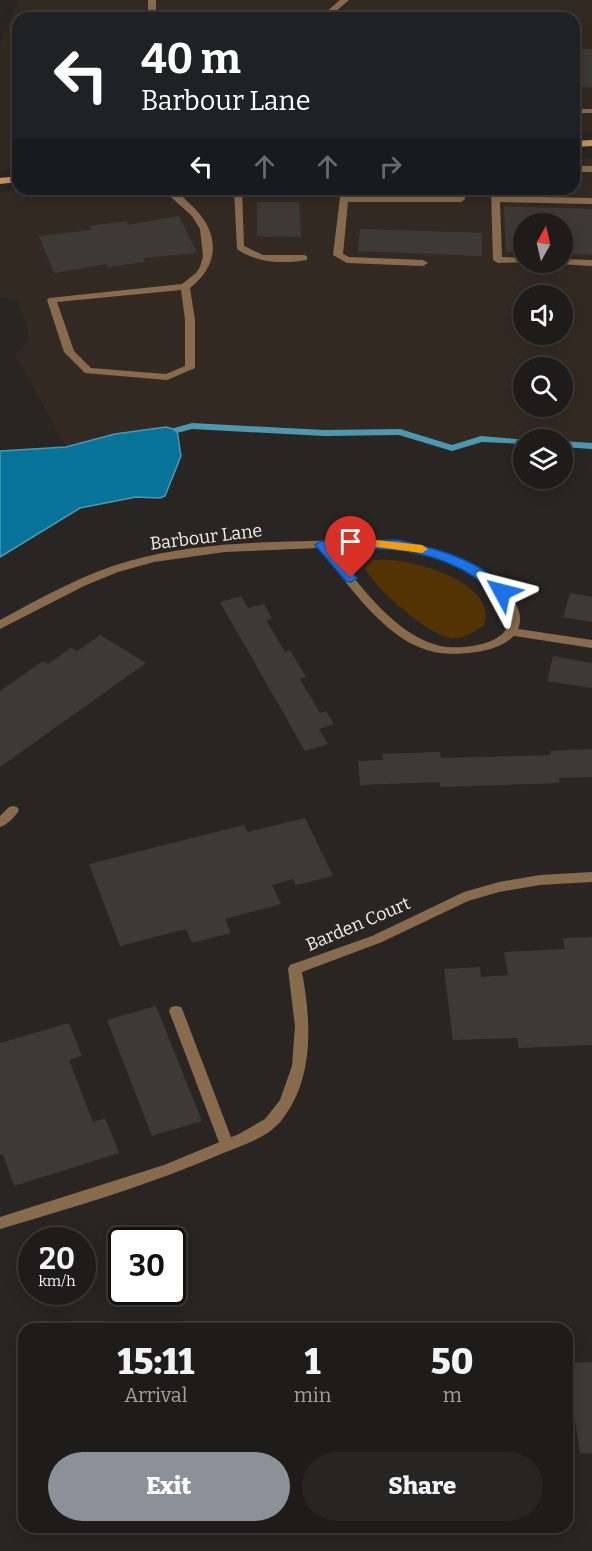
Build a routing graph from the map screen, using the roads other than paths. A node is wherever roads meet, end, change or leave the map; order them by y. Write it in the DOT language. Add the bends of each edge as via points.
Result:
graph roads {
  1 [pos="344,0"];
  2 [pos="330,12"];
  3 [pos="173,195"];
  4 [pos="238,195"];
  5 [pos="345,195"];
  6 [pos="496,195"];
  7 [pos="510,195"];
  8 [pos="592,201"];
  9 [pos="304,258"];
  10 [pos="513,261"];
  11 [pos="573,262"];
  12 [pos="423,263"];
  13 [pos="592,263"];
  14 [pos="185,287"];
  15 [pos="321,545"];
  16 [pos="0,625"];
  17 [pos="512,632"];
  18 [pos="592,644"];
  19 [pos="13,810"];
  20 [pos="0,823"];
  21 [pos="592,877"];
  22 [pos="176,1011"];
  23 [pos="227,1145"];
  24 [pos="0,1223"];
  1 -- 2 [label="street"];
  3 -- 14 [label="street" via="200,217 208,236 208,264"];
  4 -- 9 [label="street" via="240,248 267,259"];
  5 -- 12 [label="street" via="338,255 347,260"];
  6 -- 10 [label="street" via="498,260"];
  7 -- 8 [label="street"];
  11 -- 13 [label="street"];
  14 -- 14 [label="street" via="190,368 167,377 88,371 69,352 52,300"];
  15 -- 16 [label="street, Barbour Lane" via="241,547 162,556 86,581"];
  15 -- 17 [label="street, Barbour Lane" via="397,544 448,557 502,592 517,618"];
  15 -- 17 [label="street" via="385,618 414,642 454,652 480,649 500,642"];
  17 -- 18 [label="street"];
  19 -- 20 [label="street"];
  21 -- 23 [label="street, Barden Court" via="540,880 464,897 377,939 295,969 302,1015 291,1093 274,1119"];
  22 -- 23 [label="street"];
  23 -- 24 [label="street, Barden Court" via="161,1173"];
}
